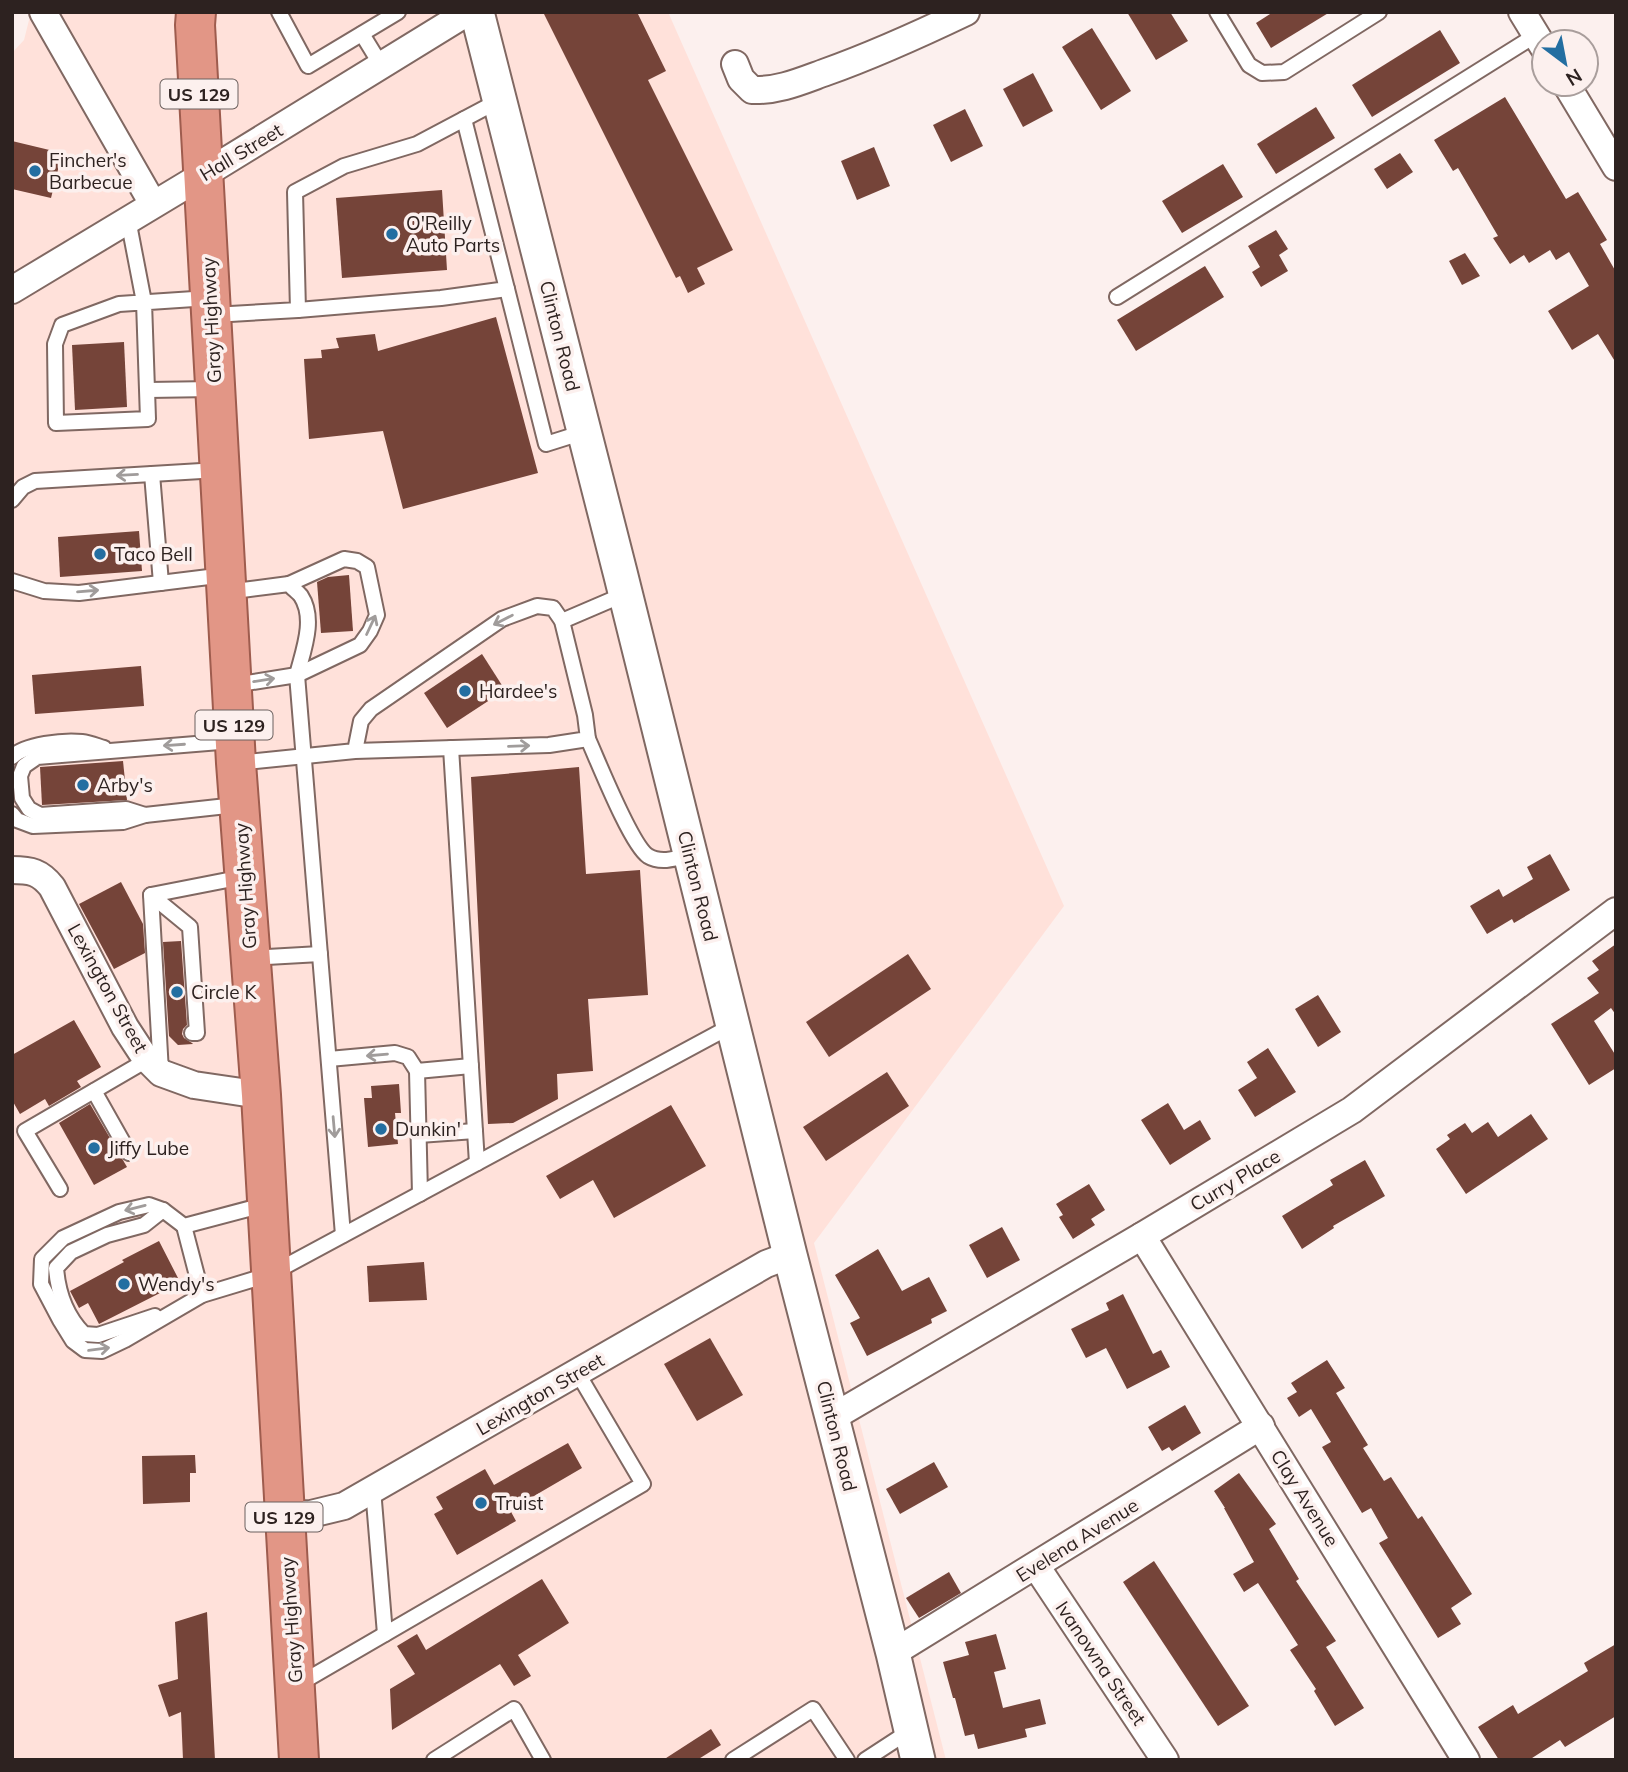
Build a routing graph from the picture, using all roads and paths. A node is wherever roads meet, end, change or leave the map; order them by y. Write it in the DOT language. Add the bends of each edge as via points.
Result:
graph roads {
  1 [pos="43,12"];
  2 [pos="196,12"];
  3 [pos="279,12"];
  4 [pos="398,12"];
  5 [pos="468,12"];
  6 [pos="477,12"];
  7 [pos="967,12"];
  8 [pos="1217,12"];
  9 [pos="1379,12"];
  10 [pos="1522,12"];
  11 [pos="1532,28"];
  12 [pos="362,34"];
  13 [pos="1530,48"];
  14 [pos="734,64"];
  15 [pos="381,65"];
  16 [pos="1574,98"];
  17 [pos="500,100"];
  18 [pos="464,119"];
  19 [pos="1616,167"];
  20 [pos="203,175"];
  21 [pos="153,204"];
  22 [pos="128,219"];
  23 [pos="506,289"];
  24 [pos="12,290"];
  25 [pos="1117,298"];
  26 [pos="144,302"];
  27 [pos="211,307"];
  28 [pos="298,310"];
  29 [pos="215,389"];
  30 [pos="148,390"];
  31 [pos="584,432"];
  32 [pos="220,470"];
  33 [pos="152,474"];
  34 [pos="12,500"];
  35 [pos="12,581"];
  36 [pos="161,583"];
  37 [pos="226,583"];
  38 [pos="289,584"];
  39 [pos="626,594"];
  40 [pos="562,621"];
  41 [pos="297,675"];
  42 [pos="232,686"];
  43 [pos="588,738"];
  44 [pos="451,748"];
  45 [pos="112,750"];
  46 [pos="355,751"];
  47 [pos="235,752"];
  48 [pos="304,756"];
  49 [pos="12,757"];
  50 [pos="239,805"];
  51 [pos="12,814"];
  52 [pos="145,815"];
  53 [pos="691,855"];
  54 [pos="12,870"];
  55 [pos="244,877"];
  56 [pos="151,895"];
  57 [pos="1616,911"];
  58 [pos="320,954"];
  59 [pos="250,958"];
  60 [pos="733,1025"];
  61 [pos="192,1033"];
  62 [pos="329,1059"];
  63 [pos="154,1066"];
  64 [pos="471,1066"];
  65 [pos="417,1071"];
  66 [pos="94,1091"];
  67 [pos="261,1095"];
  68 [pos="475,1131"];
  69 [pos="419,1135"];
  70 [pos="129,1153"];
  71 [pos="477,1163"];
  72 [pos="60,1189"];
  73 [pos="420,1194"];
  74 [pos="267,1204"];
  75 [pos="184,1226"];
  76 [pos="343,1236"];
  77 [pos="1142,1236"];
  78 [pos="790,1255"];
  79 [pos="271,1275"];
  80 [pos="202,1295"];
  81 [pos="577,1372"];
  82 [pos="833,1417"];
  83 [pos="1261,1426"];
  84 [pos="373,1489"];
  85 [pos="284,1515"];
  86 [pos="1036,1566"];
  87 [pos="385,1634"];
  88 [pos="893,1653"];
  89 [pos="295,1687"];
  90 [pos="915,1745"];
  91 [pos="299,1760"];
  92 [pos="433,1760"];
  93 [pos="543,1760"];
  94 [pos="733,1760"];
  95 [pos="847,1760"];
  96 [pos="865,1760"];
  97 [pos="1165,1760"];
  98 [pos="1466,1760"];
  1 -- 21 [label="street"];
  2 -- 20 [label="highway, Gray Highway / US 129"];
  3 -- 12 [label="lane" via="308,66"];
  4 -- 12 [label="lane"];
  5 -- 15 [label="street, Hall Street"];
  6 -- 17 [label="street, Clinton Road"];
  7 -- 14 [label="street" via="837,68 769,90 752,90"];
  8 -- 9 [label="lane" via="1249,65 1262,74 1284,72"];
  10 -- 11 [label="street"];
  12 -- 15 [label="lane"];
  13 -- 25 [label="lane"];
  15 -- 20 [label="street, Hall Street"];
  16 -- 19 [label="street"];
  17 -- 18 [label="lane"];
  17 -- 31 [label="street, Clinton Road"];
  18 -- 23 [label="lane"];
  18 -- 28 [label="lane" via="417,144 344,166 295,192"];
  20 -- 21 [label="street, Hall Street"];
  20 -- 27 [label="highway, Gray Highway / US 129"];
  21 -- 22 [label="street, Hall Street"];
  22 -- 24 [label="street, Hall Street"];
  22 -- 26 [label="lane"];
  23 -- 28 [label="lane"];
  23 -- 31 [label="lane" via="546,444"];
  26 -- 27 [label="lane"];
  26 -- 30 [label="lane"];
  26 -- 30 [label="lane" via="120,303 62,325 55,344 56,423 148,419"];
  27 -- 28 [label="lane"];
  27 -- 29 [label="highway, Gray Highway / US 129"];
  29 -- 30 [label="lane"];
  29 -- 32 [label="highway, Gray Highway / US 129"];
  31 -- 39 [label="street, Clinton Road"];
  32 -- 33 [label="lane"];
  32 -- 37 [label="highway, Gray Highway / US 129"];
  33 -- 34 [label="lane, one-way" via="35,481"];
  33 -- 36 [label="lane"];
  35 -- 36 [label="lane, one-way" via="44,591 79,593"];
  36 -- 37 [label="lane"];
  37 -- 38 [label="lane"];
  37 -- 42 [label="highway, Gray Highway / US 129"];
  38 -- 41 [label="lane" via="302,597 308,620"];
  41 -- 38 [label="lane, one-way" via="360,645 377,615 366,567 357,561 344,559"];
  39 -- 40 [label="lane"];
  39 -- 53 [label="street, Clinton Road"];
  40 -- 43 [label="lane"];
  40 -- 46 [label="lane, one-way" via="553,608 537,606 502,619 371,709 361,721"];
  42 -- 41 [label="lane, one-way"];
  41 -- 48 [label="lane"];
  42 -- 47 [label="highway, Gray Highway / US 129"];
  44 -- 43 [label="lane, one-way" via="549,745"];
  43 -- 53 [label="lane" via="621,814 648,856 665,860"];
  44 -- 46 [label="lane"];
  44 -- 64 [label="lane"];
  47 -- 45 [label="lane, one-way"];
  45 -- 49 [label="lane" via="83,742 35,745"];
  45 -- 52 [label="lane" via="37,757 23,766 22,798 29,810 40,815 127,809"];
  46 -- 48 [label="lane"];
  47 -- 48 [label="lane"];
  47 -- 50 [label="highway, Gray Highway / US 129"];
  48 -- 58 [label="lane"];
  50 -- 52 [label="lane"];
  50 -- 55 [label="highway, Gray Highway / US 129"];
  51 -- 52 [label="lane" via="33,826 123,822"];
  53 -- 60 [label="street, Clinton Road"];
  54 -- 63 [label="street, Lexington Street" via="43,876 52,887 125,1027"];
  55 -- 56 [label="lane"];
  55 -- 59 [label="highway, Gray Highway / US 129"];
  56 -- 61 [label="lane" via="190,928 197,1033"];
  56 -- 63 [label="lane" via="162,1034"];
  57 -- 77 [label="street, Curry Place" via="1352,1110"];
  58 -- 59 [label="lane"];
  58 -- 62 [label="lane"];
  59 -- 67 [label="highway, Gray Highway / US 129"];
  60 -- 71 [label="lane"];
  60 -- 78 [label="street, Clinton Road"];
  65 -- 62 [label="lane, one-way" via="408,1057 395,1053"];
  62 -- 76 [label="lane, one-way"];
  63 -- 66 [label="lane"];
  63 -- 67 [label="street, Lexington Street" via="194,1085"];
  64 -- 65 [label="lane"];
  64 -- 68 [label="lane"];
  65 -- 69 [label="lane"];
  66 -- 70 [label="lane"];
  66 -- 72 [label="lane" via="25,1131"];
  67 -- 74 [label="highway, Gray Highway / US 129"];
  68 -- 69 [label="lane"];
  68 -- 71 [label="lane"];
  69 -- 73 [label="lane"];
  71 -- 73 [label="lane"];
  73 -- 76 [label="lane"];
  74 -- 75 [label="lane"];
  74 -- 79 [label="highway, Gray Highway / US 129"];
  75 -- 80 [label="lane"];
  75 -- 80 [label="lane, one-way" via="149,1205 119,1212 63,1238 42,1259 41,1284 60,1320 85,1350 102,1351"];
  76 -- 79 [label="lane"];
  77 -- 82 [label="street, Curry Place"];
  77 -- 83 [label="street, Clay Avenue"];
  78 -- 81 [label="street, Lexington Street" via="766,1264"];
  78 -- 82 [label="street, Clinton Road"];
  79 -- 80 [label="lane"];
  79 -- 85 [label="highway, Gray Highway / US 129"];
  81 -- 84 [label="street, Lexington Street"];
  81 -- 87 [label="lane" via="643,1484"];
  82 -- 88 [label="street, Clinton Road"];
  83 -- 86 [label="street, Evelena Avenue"];
  83 -- 98 [label="street, Clay Avenue"];
  84 -- 85 [label="street, Lexington Street" via="344,1506"];
  84 -- 87 [label="lane"];
  85 -- 89 [label="highway, Gray Highway / US 129"];
  86 -- 88 [label="street, Evelena Avenue"];
  86 -- 97 [label="street, Ivanowna Street"];
  87 -- 89 [label="lane"];
  88 -- 90 [label="street, Clinton Road"];
  89 -- 91 [label="highway, Gray Highway / US 129"];
  90 -- 96 [label="lane"];
  92 -- 93 [label="lane" via="514,1709"];
  94 -- 95 [label="lane" via="813,1709"];
}
